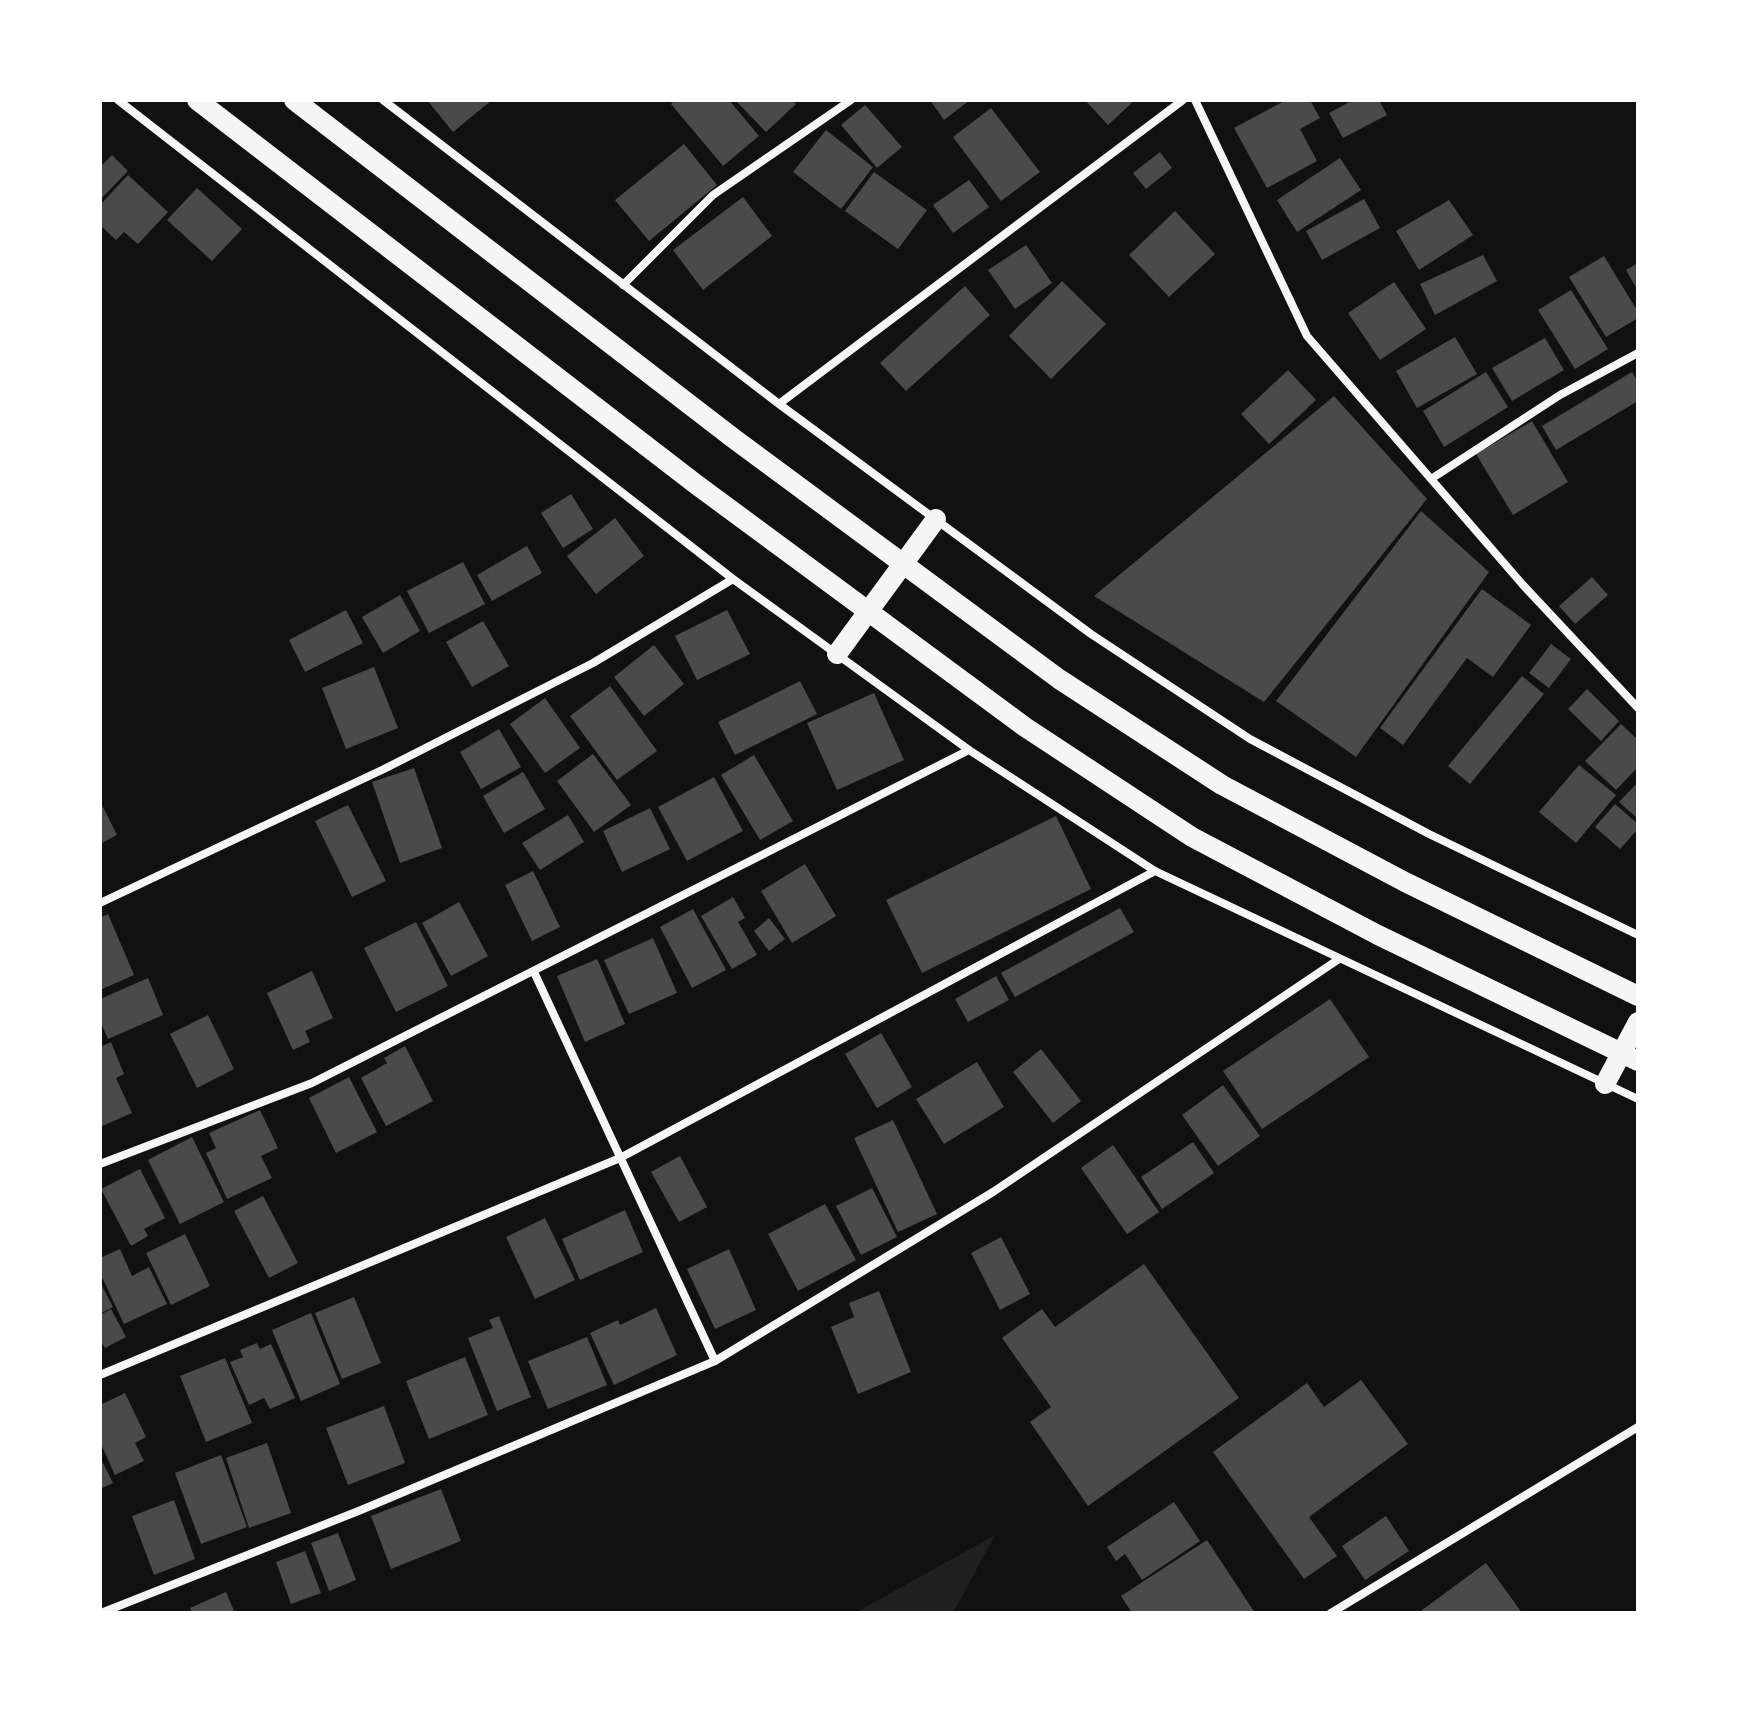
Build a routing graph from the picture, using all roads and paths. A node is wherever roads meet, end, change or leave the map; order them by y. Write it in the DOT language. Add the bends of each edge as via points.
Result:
graph roads {
  1 [pos="118,100"];
  2 [pos="197,100"];
  3 [pos="294,100"];
  4 [pos="383,100"];
  5 [pos="851,100"];
  6 [pos="1183,100"];
  7 [pos="1195,100"];
  8 [pos="623,285"];
  9 [pos="1638,353"];
  10 [pos="779,404"];
  11 [pos="1431,479"];
  12 [pos="936,519"];
  13 [pos="904,564"];
  14 [pos="733,579"];
  15 [pos="869,613"];
  16 [pos="837,654"];
  17 [pos="1638,708"];
  18 [pos="969,750"];
  19 [pos="1155,871"];
  20 [pos="100,903"];
  21 [pos="1638,935"];
  22 [pos="1339,959"];
  23 [pos="534,972"];
  24 [pos="1638,996"];
  25 [pos="1638,1022"];
  26 [pos="1630,1057"];
  27 [pos="1605,1084"];
  28 [pos="1638,1099"];
  29 [pos="620,1158"];
  30 [pos="100,1164"];
  31 [pos="715,1361"];
  32 [pos="100,1375"];
  33 [pos="1638,1427"];
  34 [pos="101,1613"];
  35 [pos="1331,1613"];
  1 -- 14 [label="street"];
  2 -- 15 [label="main road"];
  3 -- 13 [label="main road"];
  4 -- 8 [label="street"];
  5 -- 8 [label="street" via="713,195"];
  6 -- 10 [label="street"];
  7 -- 11 [label="street" via="1307,336"];
  8 -- 10 [label="street"];
  9 -- 11 [label="street" via="1560,395"];
  10 -- 12 [label="street"];
  11 -- 17 [label="street"];
  12 -- 13 [label="main road"];
  12 -- 21 [label="street" via="1091,634 1250,739 1429,834"];
  13 -- 15 [label="main road"];
  13 -- 24 [label="main road" via="1059,679 1222,785"];
  14 -- 16 [label="street"];
  14 -- 20 [label="street" via="579,670"];
  15 -- 16 [label="main road"];
  15 -- 26 [label="main road" via="1025,727 1192,837 1378,935"];
  16 -- 18 [label="street"];
  18 -- 19 [label="street"];
  18 -- 23 [label="street"];
  19 -- 22 [label="street"];
  19 -- 29 [label="street"];
  22 -- 27 [label="street"];
  22 -- 31 [label="street" via="993,1192"];
  23 -- 29 [label="street"];
  23 -- 30 [label="street" via="312,1083"];
  25 -- 26 [label="main road"];
  26 -- 27 [label="main road"];
  27 -- 28 [label="street"];
  29 -- 31 [label="street"];
  29 -- 32 [label="street"];
  31 -- 34 [label="street"];
  33 -- 35 [label="street"];
}
